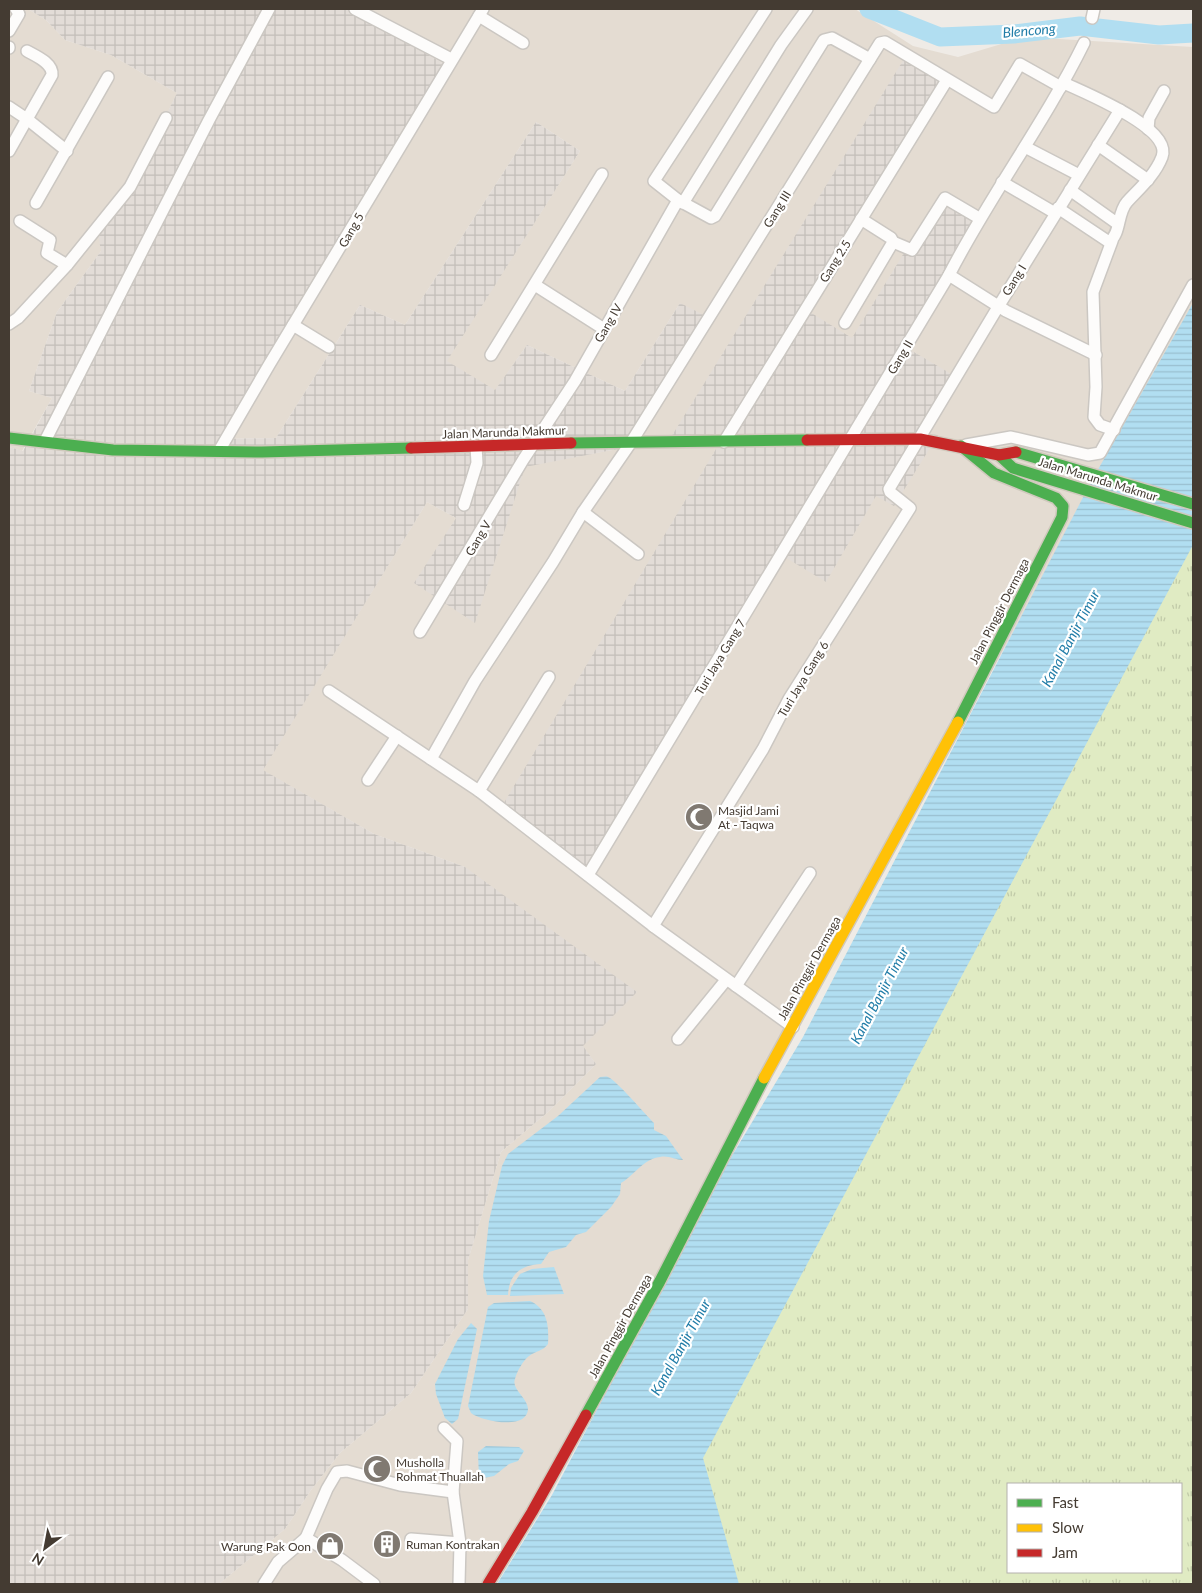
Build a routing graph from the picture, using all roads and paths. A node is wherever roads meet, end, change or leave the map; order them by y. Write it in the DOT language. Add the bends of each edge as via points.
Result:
graph roads {
  1 [pos="16,9"];
  2 [pos="269,9"];
  3 [pos="355,9"];
  4 [pos="766,9"];
  5 [pos="806,9"];
  6 [pos="481,13"];
  7 [pos="9,31"];
  8 [pos="523,43"];
  9 [pos="1084,44"];
  10 [pos="27,51"];
  11 [pos="451,59"];
  12 [pos="870,59"];
  13 [pos="108,77"];
  14 [pos="947,80"];
  15 [pos="1063,85"];
  16 [pos="1164,91"];
  17 [pos="9,106"];
  18 [pos="1120,110"];
  19 [pos="166,118"];
  20 [pos="27,119"];
  21 [pos="1148,129"];
  22 [pos="1098,145"];
  23 [pos="1025,147"];
  24 [pos="9,151"];
  25 [pos="67,151"];
  26 [pos="602,174"];
  27 [pos="1079,175"];
  28 [pos="1148,180"];
  29 [pos="1002,182"];
  30 [pos="1070,190"];
  31 [pos="680,201"];
  32 [pos="36,204"];
  33 [pos="1057,211"];
  34 [pos="979,218"];
  35 [pos="861,219"];
  36 [pos="20,221"];
  37 [pos="1118,224"];
  38 [pos="1112,241"];
  39 [pos="892,242"];
  40 [pos="67,265"];
  41 [pos="949,275"];
  42 [pos="535,285"];
  43 [pos="1193,286"];
  44 [pos="998,307"];
  45 [pos="845,323"];
  46 [pos="9,324"];
  47 [pos="294,326"];
  48 [pos="604,329"];
  49 [pos="329,346"];
  50 [pos="491,355"];
  51 [pos="1096,355"];
  52 [pos="1114,430"];
  53 [pos="9,438"];
  54 [pos="850,439"];
  55 [pos="920,439"];
  56 [pos="44,441"];
  57 [pos="632,441"];
  58 [pos="724,442"];
  59 [pos="534,444"];
  60 [pos="476,446"];
  61 [pos="961,446"];
  62 [pos="219,452"];
  63 [pos="999,455"];
  64 [pos="1193,504"];
  65 [pos="464,505"];
  66 [pos="582,512"];
  67 [pos="1193,523"];
  68 [pos="638,554"];
  69 [pos="420,632"];
  70 [pos="549,677"];
  71 [pos="329,691"];
  72 [pos="397,736"];
  73 [pos="431,760"];
  74 [pos="368,780"];
  75 [pos="479,791"];
  76 [pos="810,873"];
  77 [pos="588,875"];
  78 [pos="653,926"];
  79 [pos="731,983"];
  80 [pos="793,1027"];
  81 [pos="678,1039"];
  82 [pos="444,1428"];
  83 [pos="453,1492"];
  84 [pos="306,1538"];
  85 [pos="411,1539"];
  86 [pos="460,1543"];
  87 [pos="462,1583"];
  88 [pos="264,1584"];
  89 [pos="374,1584"];
  90 [pos="488,1584"];
  1 -- 7 [label="street" via="19,14"];
  2 -- 56 [label="street" via="208,120"];
  3 -- 11 [label="street"];
  4 -- 31 [label="street" via="654,181"];
  5 -- 31 [label="street, Gang IV"];
  6 -- 8 [label="street"];
  6 -- 11 [label="street, Gang 5"];
  9 -- 15 [label="street, Gang II"];
  10 -- 20 [label="street" via="52,70"];
  11 -- 47 [label="street, Gang 5"];
  12 -- 14 [label="street, Gang III" via="882,41"];
  12 -- 31 [label="street" via="832,38 825,39 715,216 711,218"];
  12 -- 57 [label="street, Gang III"];
  13 -- 25 [label="street"];
  14 -- 15 [label="street" via="994,107 1020,64"];
  14 -- 35 [label="street, Gang 2.5"];
  15 -- 18 [label="street"];
  15 -- 23 [label="street, Gang II"];
  16 -- 21 [label="street"];
  17 -- 20 [label="street"];
  18 -- 21 [label="street"];
  18 -- 22 [label="street, Gang I"];
  19 -- 40 [label="street" via="130,187"];
  20 -- 24 [label="street"];
  20 -- 25 [label="street"];
  21 -- 28 [label="street" via="1158,136 1163,156"];
  22 -- 27 [label="street, Gang I"];
  22 -- 28 [label="street"];
  23 -- 27 [label="street"];
  23 -- 29 [label="street, Gang II"];
  25 -- 32 [label="street"];
  26 -- 42 [label="street"];
  27 -- 30 [label="street, Gang I"];
  28 -- 37 [label="street" via="1124,206"];
  29 -- 33 [label="street"];
  29 -- 34 [label="street, Gang II"];
  30 -- 33 [label="street, Gang I"];
  30 -- 37 [label="street"];
  31 -- 48 [label="street, Gang IV"];
  33 -- 38 [label="street" via="1105,241"];
  33 -- 44 [label="street, Gang I"];
  34 -- 39 [label="street" via="945,198 912,250"];
  34 -- 41 [label="street, Gang II"];
  35 -- 39 [label="street"];
  35 -- 58 [label="street, Gang 2.5"];
  36 -- 40 [label="street" via="50,240 47,253"];
  37 -- 38 [label="street"];
  38 -- 51 [label="street" via="1094,292"];
  39 -- 45 [label="street"];
  40 -- 46 [label="street"];
  41 -- 44 [label="street"];
  41 -- 54 [label="street, Gang II"];
  42 -- 48 [label="street"];
  42 -- 50 [label="street"];
  43 -- 52 [label="street"];
  44 -- 51 [label="street"];
  44 -- 55 [label="street, Gang I"];
  47 -- 49 [label="street"];
  47 -- 62 [label="street, Gang 5"];
  48 -- 59 [label="street, Gang IV"];
  51 -- 52 [label="street" via="1094,417 1100,425"];
  52 -- 61 [label="street" via="1100,453 1094,455 1011,437"];
  53 -- 56 [label="main road, Jalan Marunda Makmur"];
  54 -- 55 [label="main road, Jalan Marunda Makmur"];
  54 -- 58 [label="main road, Jalan Marunda Makmur"];
  54 -- 77 [label="street, Turi Jaya Gang 7"];
  55 -- 61 [label="main road, Jalan Marunda Makmur"];
  55 -- 78 [label="street, Turi Jaya Gang 6" via="889,490 910,508"];
  56 -- 62 [label="main road, Jalan Marunda Makmur" via="113,450"];
  57 -- 58 [label="main road, Jalan Marunda Makmur"];
  57 -- 59 [label="main road, Jalan Marunda Makmur"];
  57 -- 66 [label="street, Gang III"];
  59 -- 60 [label="main road, Jalan Marunda Makmur"];
  59 -- 69 [label="street, Gang V"];
  60 -- 62 [label="main road, Jalan Marunda Makmur"];
  60 -- 65 [label="street" via="477,462"];
  61 -- 63 [label="main road, Jalan Marunda Makmur"];
  61 -- 80 [label="main road, Jalan Pinggir Dermaga" via="994,473 1056,498 1063,506 1062,517 971,698"];
  63 -- 64 [label="main road, Jalan Marunda Makmur" via="1017,452"];
  63 -- 67 [label="main road, Jalan Marunda Makmur" via="1013,468"];
  66 -- 68 [label="street"];
  66 -- 73 [label="street, Gang III" via="475,681"];
  70 -- 75 [label="street"];
  71 -- 72 [label="street"];
  72 -- 73 [label="street"];
  72 -- 74 [label="street"];
  73 -- 75 [label="street"];
  75 -- 77 [label="street"];
  76 -- 79 [label="street"];
  77 -- 78 [label="street"];
  78 -- 79 [label="street"];
  79 -- 80 [label="street"];
  79 -- 81 [label="street"];
  80 -- 90 [label="main road, Jalan Pinggir Dermaga" via="664,1273 513,1545"];
  82 -- 83 [label="street" via="457,1441"];
  83 -- 84 [label="street" via="400,1485 347,1471 338,1472"];
  83 -- 86 [label="street"];
  84 -- 88 [label="street" via="278,1562"];
  84 -- 89 [label="street"];
  85 -- 86 [label="street"];
  86 -- 87 [label="street"];
}
